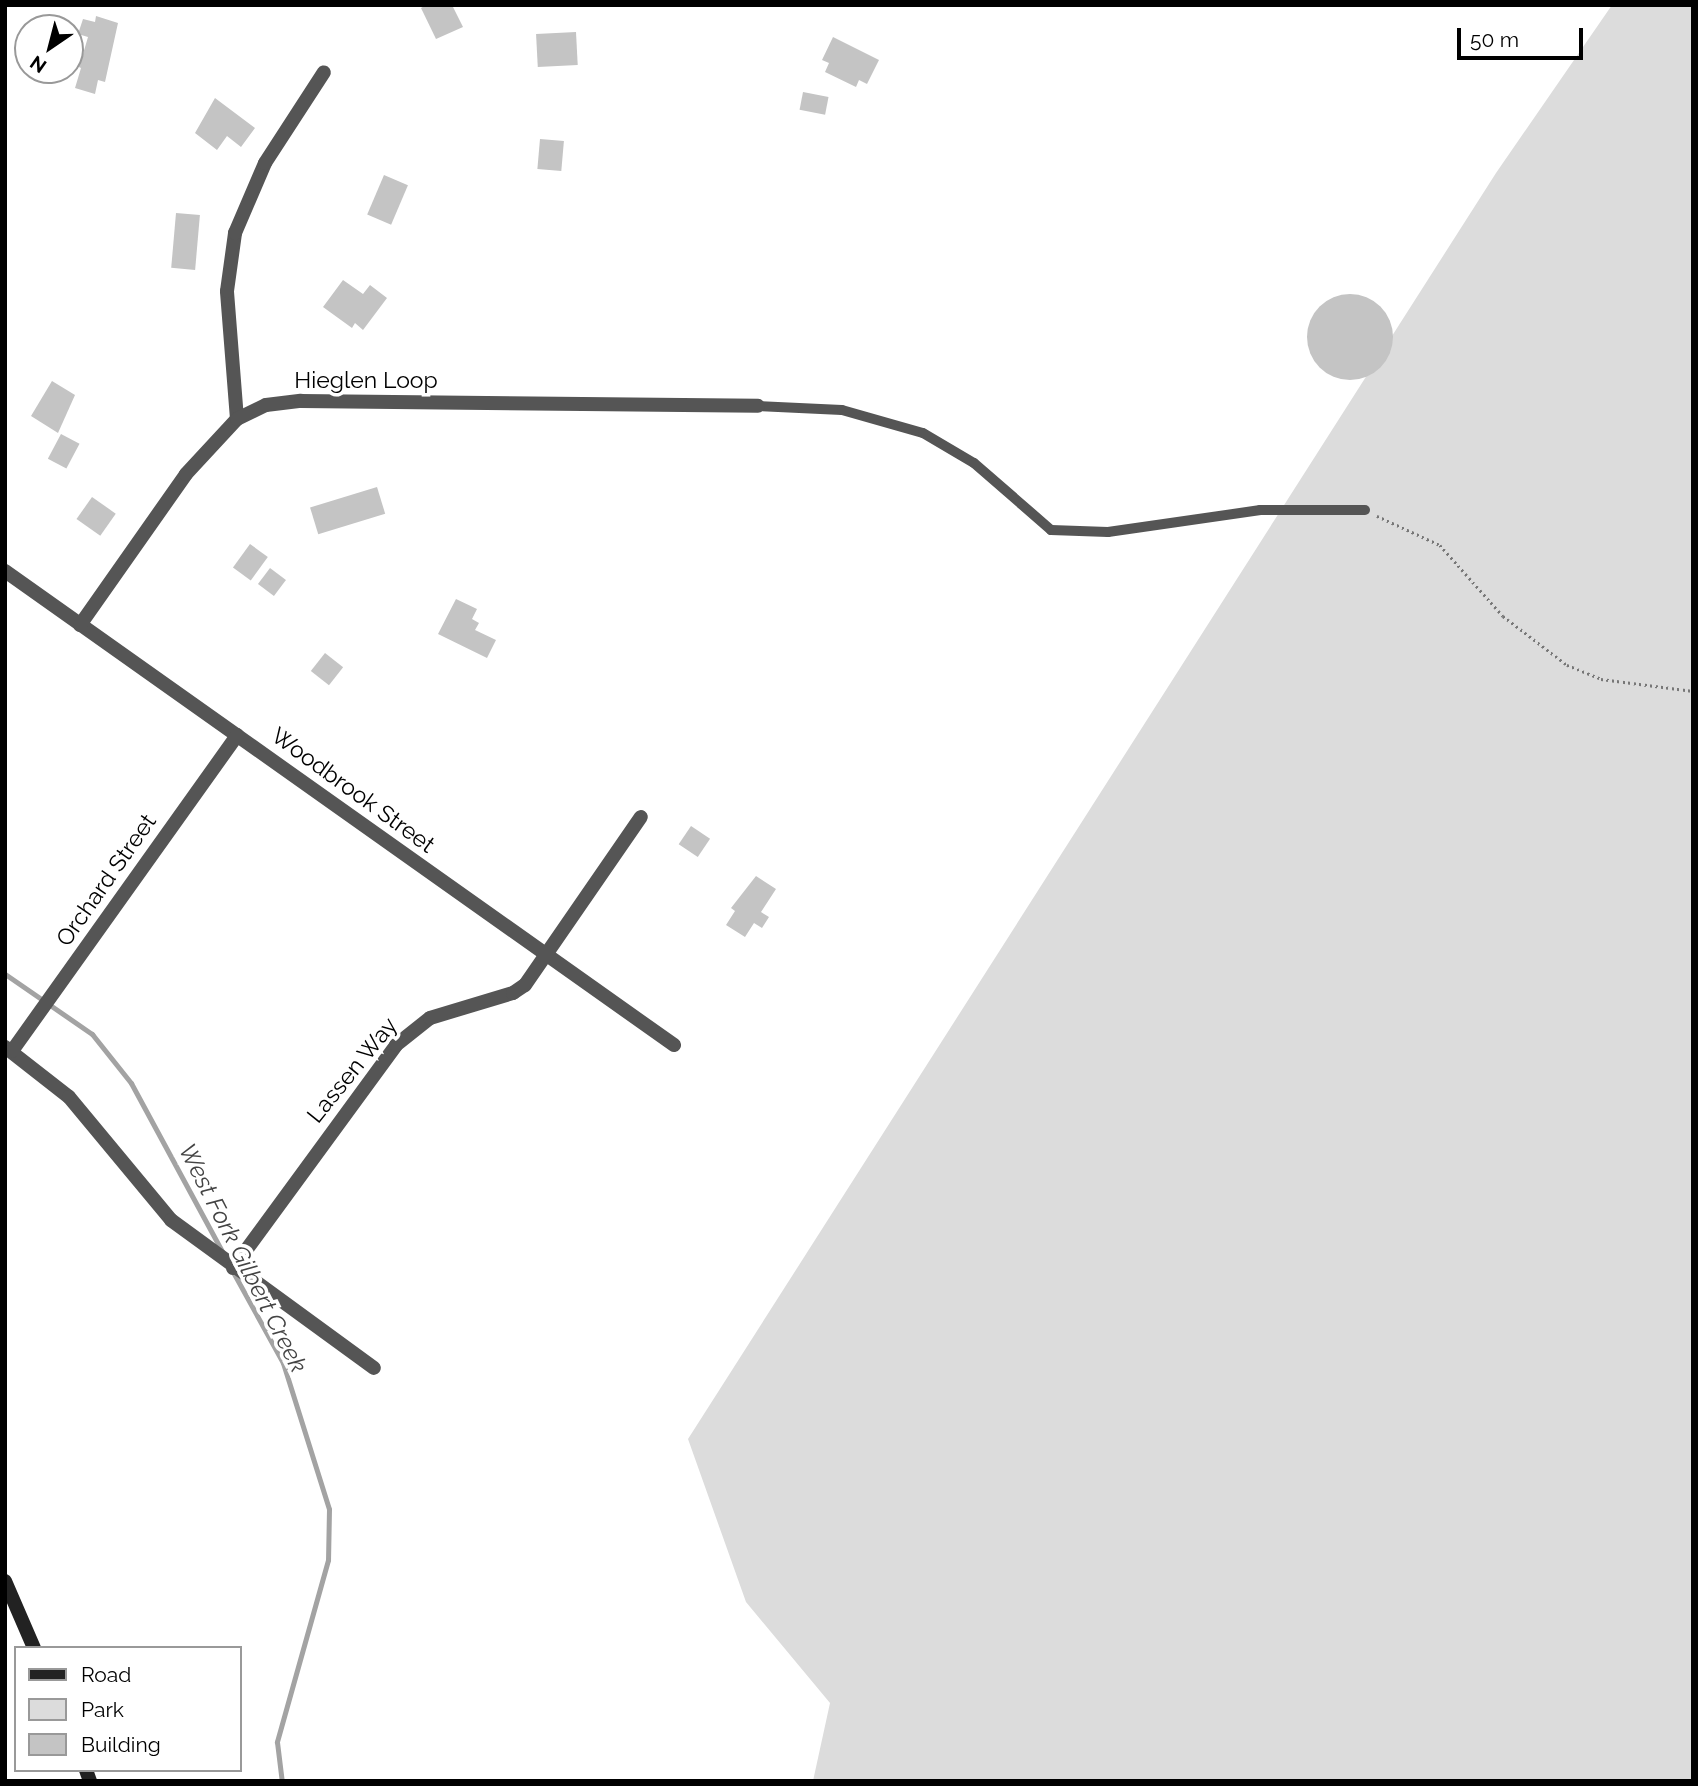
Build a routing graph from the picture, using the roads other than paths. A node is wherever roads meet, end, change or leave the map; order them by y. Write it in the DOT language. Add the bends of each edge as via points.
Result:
graph roads {
  1 [pos="324,72"];
  2 [pos="758,406"];
  3 [pos="237,419"];
  4 [pos="1365,510"];
  5 [pos="5,571"];
  6 [pos="80,625"];
  7 [pos="237,735"];
  8 [pos="641,817"];
  9 [pos="548,958"];
  10 [pos="674,1045"];
  11 [pos="8,1049"];
  12 [pos="233,1268"];
  13 [pos="374,1368"];
  14 [pos="5,1581"];
  15 [pos="33,1646"];
  1 -- 3 [label="street" via="265,163 235,233 227,291"];
  2 -- 3 [label="street, Hieglen Loop" via="301,401 265,405"];
  2 -- 4 [label="lane" via="842,410 923,433 974,463 1051,530 1108,532 1260,510"];
  3 -- 6 [label="street, Hieglen Loop" via="186,474"];
  5 -- 6 [label="street, Woodbrook Street"];
  6 -- 7 [label="street, Woodbrook Street"];
  7 -- 9 [label="street, Woodbrook Street"];
  7 -- 11 [label="street, Orchard Street"];
  8 -- 9 [label="street, Lassen Way"];
  9 -- 10 [label="street, Woodbrook Street"];
  9 -- 12 [label="street, Lassen Way" via="513,993 448,1011 413,1028 374,1071"];
  11 -- 12 [label="street" via="69,1097 171,1220"];
  12 -- 13 [label="street"];
  14 -- 15 [label="main road"];
}
